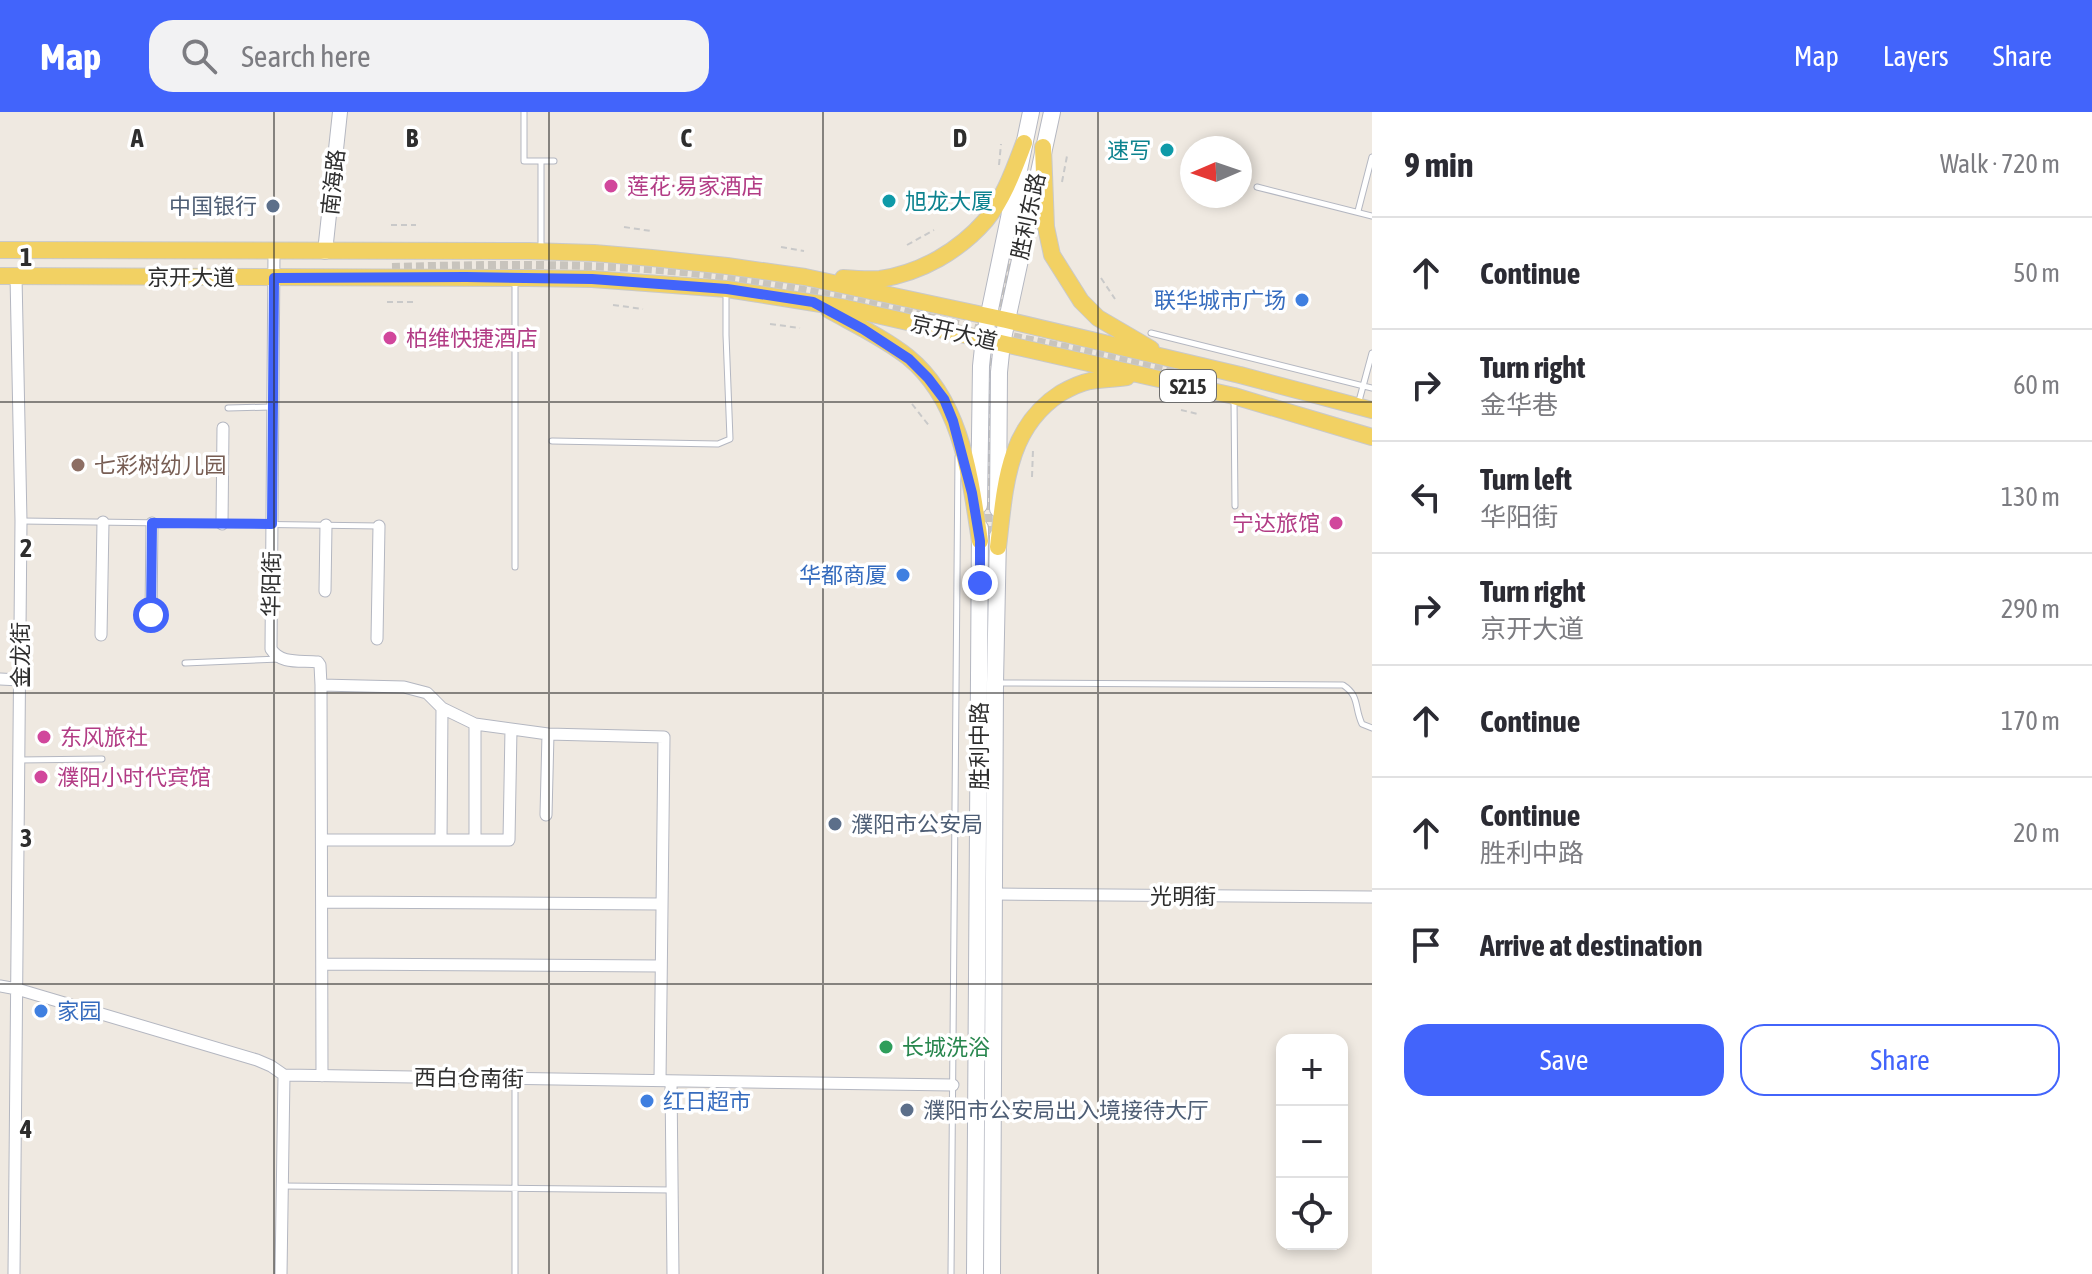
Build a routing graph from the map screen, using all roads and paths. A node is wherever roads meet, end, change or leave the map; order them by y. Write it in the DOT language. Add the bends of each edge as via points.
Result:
graph roads {
  1 [pos="340,112"];
  2 [pos="524,112"];
  3 [pos="1031,112"];
  4 [pos="1052,112"];
  5 [pos="1024,143"];
  6 [pos="1001,144"];
  7 [pos="1043,147"];
  8 [pos="1067,156"];
  9 [pos="1372,157"];
  10 [pos="554,161"];
  11 [pos="541,162"];
  12 [pos="999,165"];
  13 [pos="1062,182"];
  14 [pos="1257,187"];
  15 [pos="1358,211"];
  16 [pos="1372,216"];
  17 [pos="391,225"];
  18 [pos="416,225"];
  19 [pos="624,227"];
  20 [pos="934,230"];
  21 [pos="651,231"];
  22 [pos="907,245"];
  23 [pos="781,247"];
  24 [pos="0,250"];
  25 [pos="541,251"];
  26 [pos="804,251"];
  27 [pos="274,252"];
  28 [pos="325,252"];
  29 [pos="8,276"];
  30 [pos="805,277"];
  31 [pos="274,278"];
  32 [pos="515,278"];
  33 [pos="1101,278"];
  34 [pos="727,289"];
  35 [pos="1115,299"];
  36 [pos="387,302"];
  37 [pos="415,302"];
  38 [pos="813,302"];
  39 [pos="613,305"];
  40 [pos="643,309"];
  41 [pos="988,316"];
  42 [pos="1006,320"];
  43 [pos="770,324"];
  44 [pos="800,328"];
  45 [pos="1151,333"];
  46 [pos="984,338"];
  47 [pos="1002,343"];
  48 [pos="1372,353"];
  49 [pos="1166,357"];
  50 [pos="1140,376"];
  51 [pos="1363,385"];
  52 [pos="1372,388"];
  53 [pos="1234,396"];
  54 [pos="912,404"];
  55 [pos="273,407"];
  56 [pos="228,408"];
  57 [pos="1365,408"];
  58 [pos="1181,410"];
  59 [pos="1198,414"];
  60 [pos="930,427"];
  61 [pos="223,428"];
  62 [pos="1372,437"];
  63 [pos="959,440"];
  64 [pos="552,441"];
  65 [pos="1033,450"];
  66 [pos="1032,477"];
  67 [pos="1235,506"];
  68 [pos="21,521"];
  69 [pos="103,522"];
  70 [pos="152,523"];
  71 [pos="222,524"];
  72 [pos="272,524"];
  73 [pos="326,525"];
  74 [pos="379,526"];
  75 [pos="980,541"];
  76 [pos="998,547"];
  77 [pos="515,567"];
  78 [pos="325,591"];
  79 [pos="151,615"];
  80 [pos="101,635"];
  81 [pos="377,639"];
  82 [pos="283,659"];
  83 [pos="185,663"];
  84 [pos="0,679"];
  85 [pos="20,680"];
  86 [pos="995,683"];
  87 [pos="321,685"];
  88 [pos="442,708"];
  89 [pos="475,724"];
  90 [pos="1372,728"];
  91 [pos="511,729"];
  92 [pos="548,734"];
  93 [pos="102,759"];
  94 [pos="19,760"];
  95 [pos="546,815"];
  96 [pos="475,839"];
  97 [pos="322,840"];
  98 [pos="441,840"];
  99 [pos="995,894"];
  100 [pos="1372,897"];
  101 [pos="322,902"];
  102 [pos="661,904"];
  103 [pos="322,964"];
  104 [pos="661,966"];
  105 [pos="0,986"];
  106 [pos="17,989"];
  107 [pos="284,1075"];
  108 [pos="322,1076"];
  109 [pos="515,1078"];
  110 [pos="666,1080"];
  111 [pos="953,1085"];
  112 [pos="282,1186"];
  113 [pos="515,1188"];
  114 [pos="672,1190"];
  115 [pos="14,1274"];
  116 [pos="281,1274"];
  117 [pos="515,1274"];
  118 [pos="673,1274"];
  119 [pos="951,1274"];
  120 [pos="975,1274"];
  121 [pos="992,1274"];
  1 -- 28 [label="street, 南海路"];
  2 -- 11 [label="lane" via="524,161"];
  3 -- 5 [label="main road, 胜利东路"];
  4 -- 7 [label="main road, 胜利东路"];
  5 -- 30 [label="main road" via="987,218 947,254 878,279"];
  5 -- 41 [label="main road, 胜利东路"];
  6 -- 12 [label="path"];
  7 -- 42 [label="main road, 胜利东路"];
  7 -- 49 [label="main road" via="1046,227 1052,255 1066,279 1098,318"];
  8 -- 13 [label="path"];
  9 -- 15 [label="lane"];
  10 -- 11 [label="lane"];
  11 -- 25 [label="lane"];
  14 -- 15 [label="lane"];
  15 -- 16 [label="lane"];
  17 -- 18 [label="path"];
  19 -- 21 [label="path"];
  20 -- 22 [label="path"];
  23 -- 26 [label="path"];
  24 -- 27 [label="main road, 京开大道 / S215"];
  25 -- 28 [label="main road, 京开大道 / S215"];
  25 -- 30 [label="main road, 京开大道 / S215" via="667,259"];
  27 -- 28 [label="main road, 京开大道 / S215"];
  27 -- 31 [label="street, 华阳街"];
  29 -- 31 [label="main road, 京开大道 / S215"];
  29 -- 68 [label="street, 金龙街"];
  30 -- 41 [label="main road, 京开大道 / S215"];
  31 -- 32 [label="main road, 京开大道 / S215"];
  31 -- 55 [label="street, 华阳街"];
  32 -- 34 [label="main road, 京开大道 / S215"];
  32 -- 77 [label="lane"];
  33 -- 35 [label="path"];
  34 -- 38 [label="main road, 京开大道 / S215"];
  34 -- 64 [label="lane" via="730,439 718,444"];
  36 -- 37 [label="path"];
  38 -- 46 [label="main road, 京开大道 / S215"];
  38 -- 63 [label="main road" via="909,359 944,399"];
  39 -- 40 [label="path"];
  41 -- 42 [label="main road, 京开大道 / S215"];
  41 -- 46 [label="main road, 胜利中路"];
  42 -- 47 [label="main road, 胜利中路"];
  42 -- 49 [label="main road, 京开大道 / S215"];
  43 -- 44 [label="path"];
  45 -- 51 [label="lane"];
  46 -- 47 [label="main road, 京开大道 / S215"];
  46 -- 75 [label="main road, 胜利中路"];
  47 -- 50 [label="main road, 京开大道 / S215"];
  47 -- 76 [label="main road, 胜利中路"];
  48 -- 51 [label="lane"];
  49 -- 57 [label="main road, 京开大道 / S215"];
  50 -- 53 [label="main road, 京开大道 / S215"];
  50 -- 76 [label="main road" via="1087,381 1034,415 1010,463"];
  51 -- 52 [label="lane"];
  51 -- 57 [label="lane"];
  53 -- 62 [label="main road, 京开大道 / S215"];
  53 -- 67 [label="lane"];
  54 -- 60 [label="path"];
  55 -- 56 [label="lane"];
  55 -- 72 [label="street, 华阳街"];
  58 -- 59 [label="path"];
  61 -- 71 [label="street"];
  63 -- 75 [label="main road"];
  63 -- 111 [label="lane"];
  65 -- 66 [label="path"];
  68 -- 69 [label="lane"];
  68 -- 85 [label="street, 金龙街"];
  69 -- 70 [label="lane"];
  69 -- 80 [label="street"];
  70 -- 71 [label="lane"];
  70 -- 79 [label="street"];
  71 -- 72 [label="lane"];
  72 -- 73 [label="lane"];
  72 -- 82 [label="street, 华阳街" via="271,649"];
  73 -- 74 [label="lane"];
  73 -- 78 [label="street"];
  74 -- 81 [label="street"];
  75 -- 120 [label="main road, 胜利中路"];
  76 -- 86 [label="main road, 胜利中路"];
  82 -- 83 [label="lane"];
  82 -- 87 [label="street" via="318,662"];
  84 -- 85 [label="street"];
  85 -- 94 [label="street, 金龙街"];
  86 -- 90 [label="lane" via="1343,685 1355,697 1362,724"];
  86 -- 99 [label="main road, 胜利中路"];
  87 -- 88 [label="street" via="404,687 427,693"];
  87 -- 97 [label="street"];
  88 -- 89 [label="street"];
  88 -- 98 [label="street"];
  89 -- 91 [label="street"];
  89 -- 96 [label="street"];
  91 -- 92 [label="street"];
  91 -- 96 [label="street" via="509,840"];
  92 -- 95 [label="street"];
  92 -- 102 [label="street" via="664,737"];
  93 -- 94 [label="lane"];
  94 -- 106 [label="street, 金龙街"];
  96 -- 98 [label="street"];
  97 -- 98 [label="street"];
  97 -- 101 [label="street"];
  99 -- 100 [label="street, 光明街"];
  99 -- 121 [label="main road, 胜利中路"];
  101 -- 102 [label="street"];
  101 -- 103 [label="street"];
  102 -- 104 [label="street"];
  103 -- 104 [label="street"];
  103 -- 108 [label="street"];
  104 -- 110 [label="street"];
  105 -- 106 [label="street, 西白仓南街"];
  106 -- 107 [label="street, 西白仓南街" via="257,1060"];
  106 -- 115 [label="street, 金龙街"];
  107 -- 108 [label="street, 西白仓南街"];
  107 -- 112 [label="street"];
  108 -- 109 [label="street, 西白仓南街"];
  109 -- 110 [label="street, 西白仓南街"];
  109 -- 113 [label="lane"];
  110 -- 111 [label="street, 西白仓南街"];
  110 -- 114 [label="street"];
  111 -- 119 [label="lane"];
  112 -- 113 [label="lane"];
  112 -- 116 [label="street"];
  113 -- 114 [label="lane"];
  113 -- 117 [label="lane"];
  114 -- 118 [label="street"];
}
